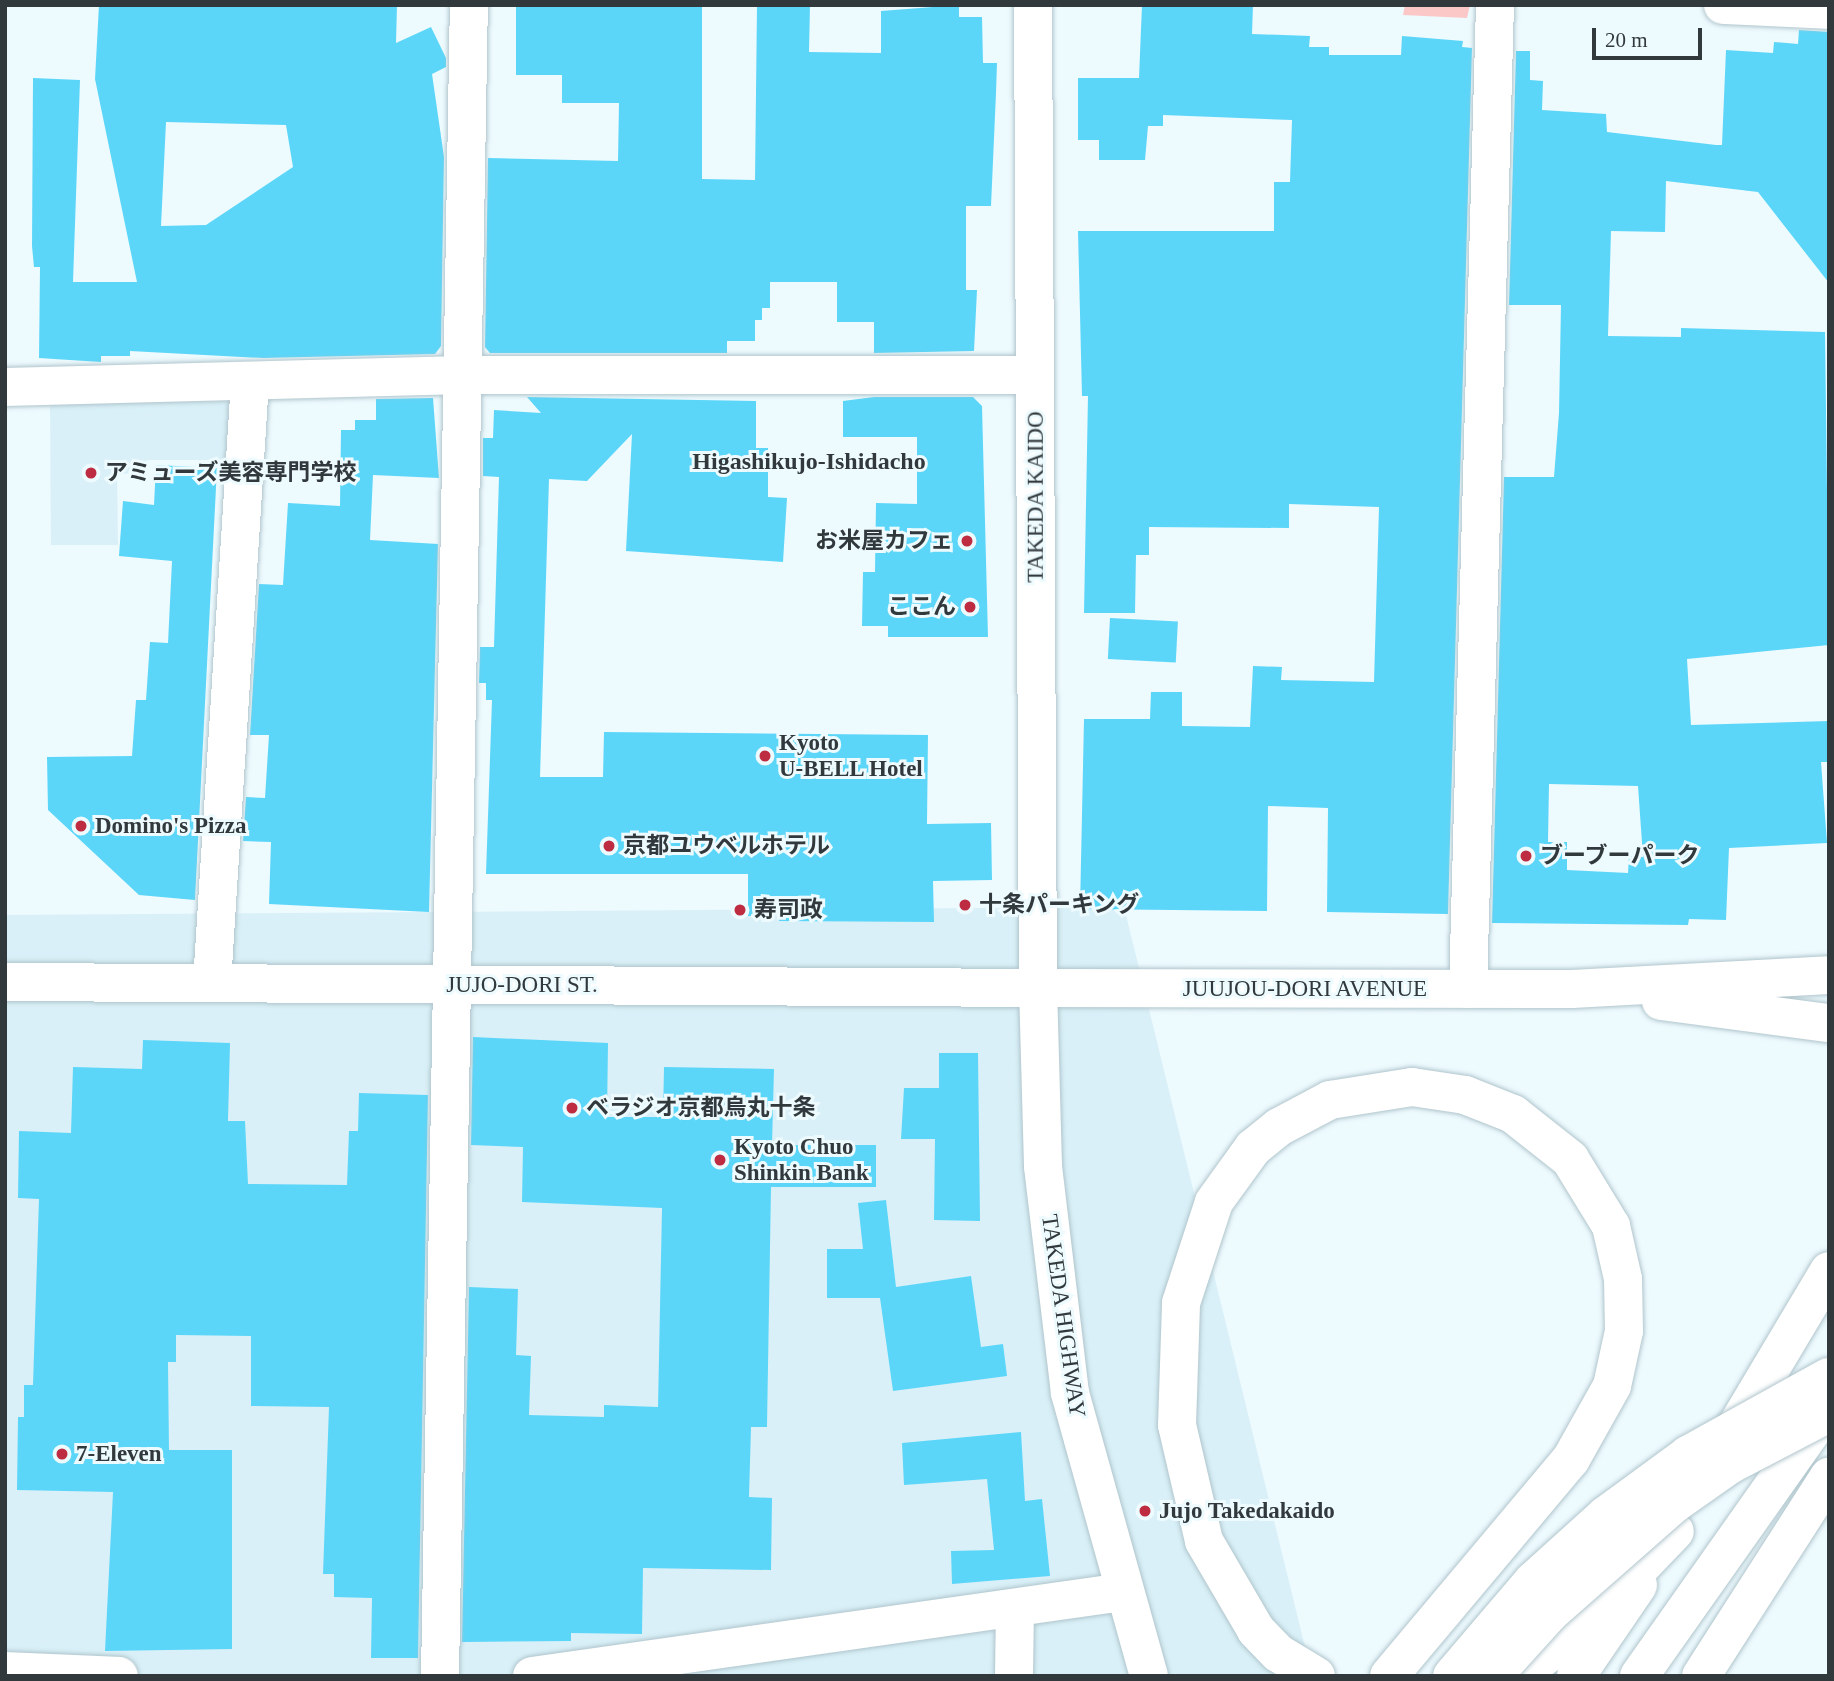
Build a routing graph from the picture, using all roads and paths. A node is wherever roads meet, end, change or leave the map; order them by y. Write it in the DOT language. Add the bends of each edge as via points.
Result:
graph roads {
  1 [pos="469,5"];
  2 [pos="1033,5"];
  3 [pos="1495,5"];
  4 [pos="1723,5"];
  5 [pos="1829,10"];
  6 [pos="463,375"];
  7 [pos="1035,375"];
  8 [pos="250,381"];
  9 [pos="5,387"];
  10 [pos="1829,975"];
  11 [pos="5,982"];
  12 [pos="212,983"];
  13 [pos="452,984"];
  14 [pos="1038,988"];
  15 [pos="1468,989"];
  16 [pos="1573,989"];
  17 [pos="1829,1023"];
  18 [pos="1829,1271"];
  19 [pos="1829,1377"];
  20 [pos="1829,1406"];
  21 [pos="1829,1413"];
  22 [pos="1829,1477"];
  23 [pos="1675,1531"];
  24 [pos="1123,1592"];
  25 [pos="1015,1608"];
  26 [pos="5,1671"];
  27 [pos="119,1676"];
  28 [pos="440,1676"];
  29 [pos="532,1676"];
  30 [pos="1014,1676"];
  31 [pos="1149,1676"];
  32 [pos="1316,1676"];
  33 [pos="1389,1676"];
  34 [pos="1452,1676"];
  35 [pos="1493,1676"];
  36 [pos="1517,1676"];
  37 [pos="1576,1676"];
  38 [pos="1639,1676"];
  39 [pos="1701,1676"];
  1 -- 6 [label="main road"];
  2 -- 7 [label="main road, TAKEDA KAIDO"];
  3 -- 15 [label="main road"];
  4 -- 5 [label="main road"];
  6 -- 7 [label="main road"];
  6 -- 8 [label="main road"];
  6 -- 13 [label="main road"];
  7 -- 14 [label="main road, TAKEDA KAIDO"];
  8 -- 9 [label="main road"];
  8 -- 12 [label="main road"];
  10 -- 16 [label="main road, JUUJOU-DORI AVENUE"];
  11 -- 12 [label="main road, JUJO-DORI ST."];
  12 -- 13 [label="main road, JUJO-DORI ST."];
  13 -- 14 [label="main road, JUJO-DORI ST."];
  13 -- 28 [label="main road"];
  14 -- 15 [label="main road, JUUJOU-DORI AVENUE"];
  14 -- 24 [label="main road, TAKEDA HIGHWAY" via="1043,1166 1070,1393"];
  15 -- 16 [label="main road, JUUJOU-DORI AVENUE"];
  16 -- 17 [label="main road, JUUJOU-DORI AVENUE"];
  18 -- 23 [label="main road"];
  19 -- 34 [label="main road, bridge" via="1688,1455 1606,1515 1534,1581"];
  20 -- 38 [label="main road"];
  21 -- 35 [label="main road, bridge" via="1731,1464 1674,1504 1550,1613"];
  22 -- 39 [label="main road"];
  23 -- 36 [label="main road" via="1577,1633"];
  23 -- 37 [label="main road"];
  24 -- 25 [label="main road"];
  24 -- 31 [label="main road, TAKEDA HIGHWAY"];
  25 -- 29 [label="main road"];
  25 -- 30 [label="main road"];
  26 -- 27 [label="main road"];
  32 -- 33 [label="main road" via="1278,1653 1256,1630 1221,1577 1191,1501 1175,1383 1181,1303 1214,1202 1253,1148 1279,1127 1330,1100 1412,1087 1465,1095 1513,1114 1553,1141 1587,1178 1611,1226 1623,1279 1620,1358 1586,1436 1551,1486"];
}
